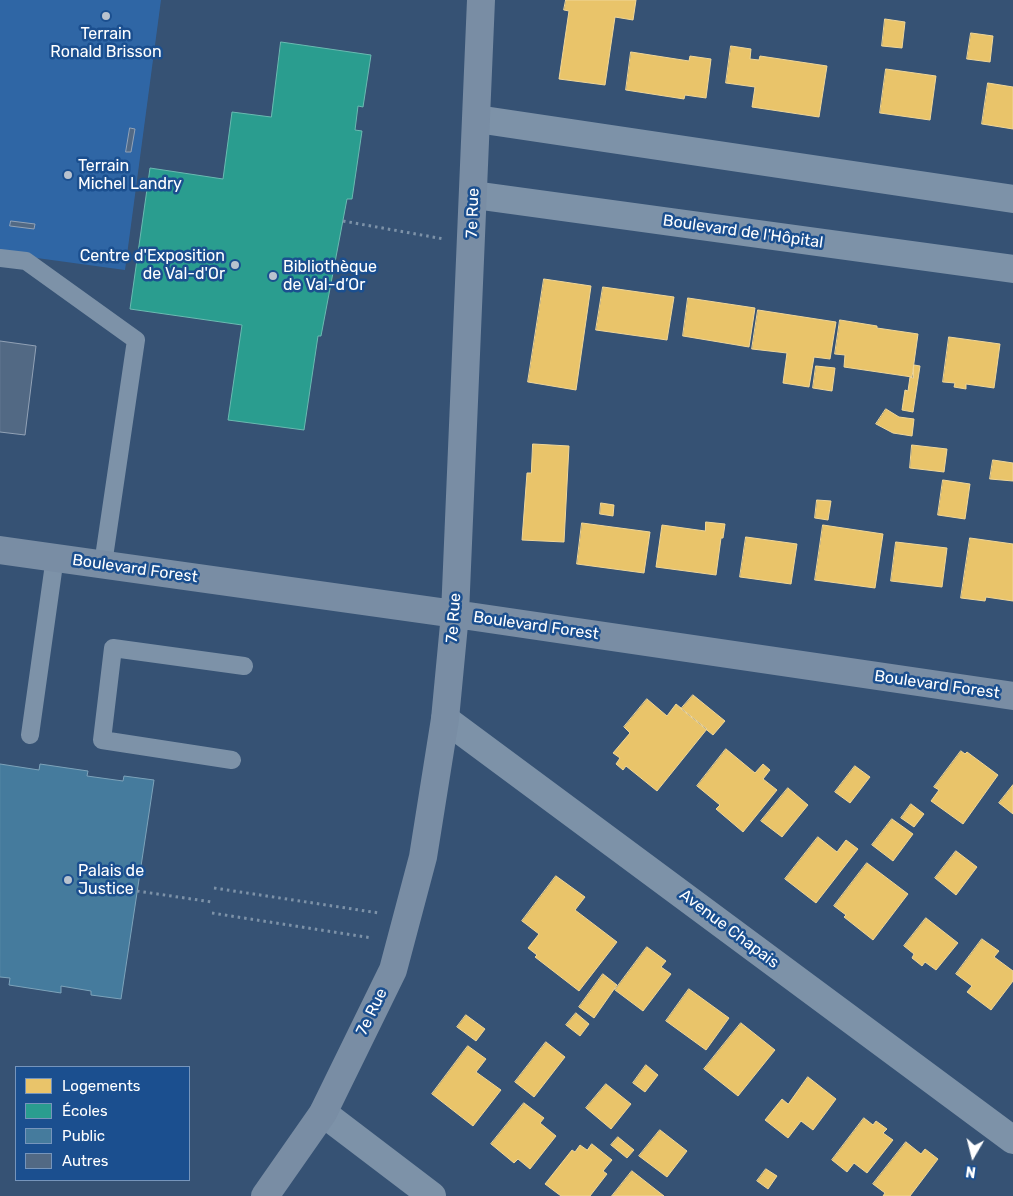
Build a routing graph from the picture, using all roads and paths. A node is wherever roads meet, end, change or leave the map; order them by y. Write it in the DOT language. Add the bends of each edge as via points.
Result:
graph roads {
  1 [pos="481,0"];
  2 [pos="477,119"];
  3 [pos="474,195"];
  4 [pos="1013,199"];
  5 [pos="343,221"];
  6 [pos="472,244"];
  7 [pos="0,258"];
  8 [pos="1013,269"];
  9 [pos="0,550"];
  10 [pos="55,557"];
  11 [pos="103,564"];
  12 [pos="455,614"];
  13 [pos="244,666"];
  14 [pos="1013,696"];
  15 [pos="446,718"];
  16 [pos="30,735"];
  17 [pos="232,760"];
  18 [pos="214,888"];
  19 [pos="137,891"];
  20 [pos="212,902"];
  21 [pos="212,913"];
  22 [pos="404,930"];
  23 [pos="323,1113"];
  24 [pos="1013,1140"];
  25 [pos="265,1196"];
  26 [pos="432,1196"];
  1 -- 2 [label="street, 7e Rue"];
  2 -- 3 [label="street, 7e Rue"];
  2 -- 4 [label="street"];
  3 -- 6 [label="street, 7e Rue"];
  3 -- 8 [label="street, Boulevard de l'Hôpital"];
  5 -- 6 [label="path"];
  6 -- 12 [label="street, 7e Rue"];
  7 -- 11 [label="lane" via="26,261 136,340"];
  9 -- 10 [label="street, Boulevard Forest"];
  10 -- 11 [label="street, Boulevard Forest"];
  10 -- 16 [label="lane"];
  11 -- 12 [label="street, Boulevard Forest"];
  12 -- 14 [label="street, Boulevard Forest"];
  12 -- 15 [label="street, 7e Rue"];
  13 -- 17 [label="lane" via="113,648 102,740"];
  15 -- 22 [label="street, 7e Rue" via="424,857"];
  15 -- 24 [label="street, Avenue Chapais"];
  18 -- 22 [label="path"];
  19 -- 20 [label="path"];
  21 -- 22 [label="path"];
  22 -- 23 [label="street, 7e Rue" via="393,970"];
  23 -- 25 [label="street, 7e Rue"];
  23 -- 26 [label="street"];
}
